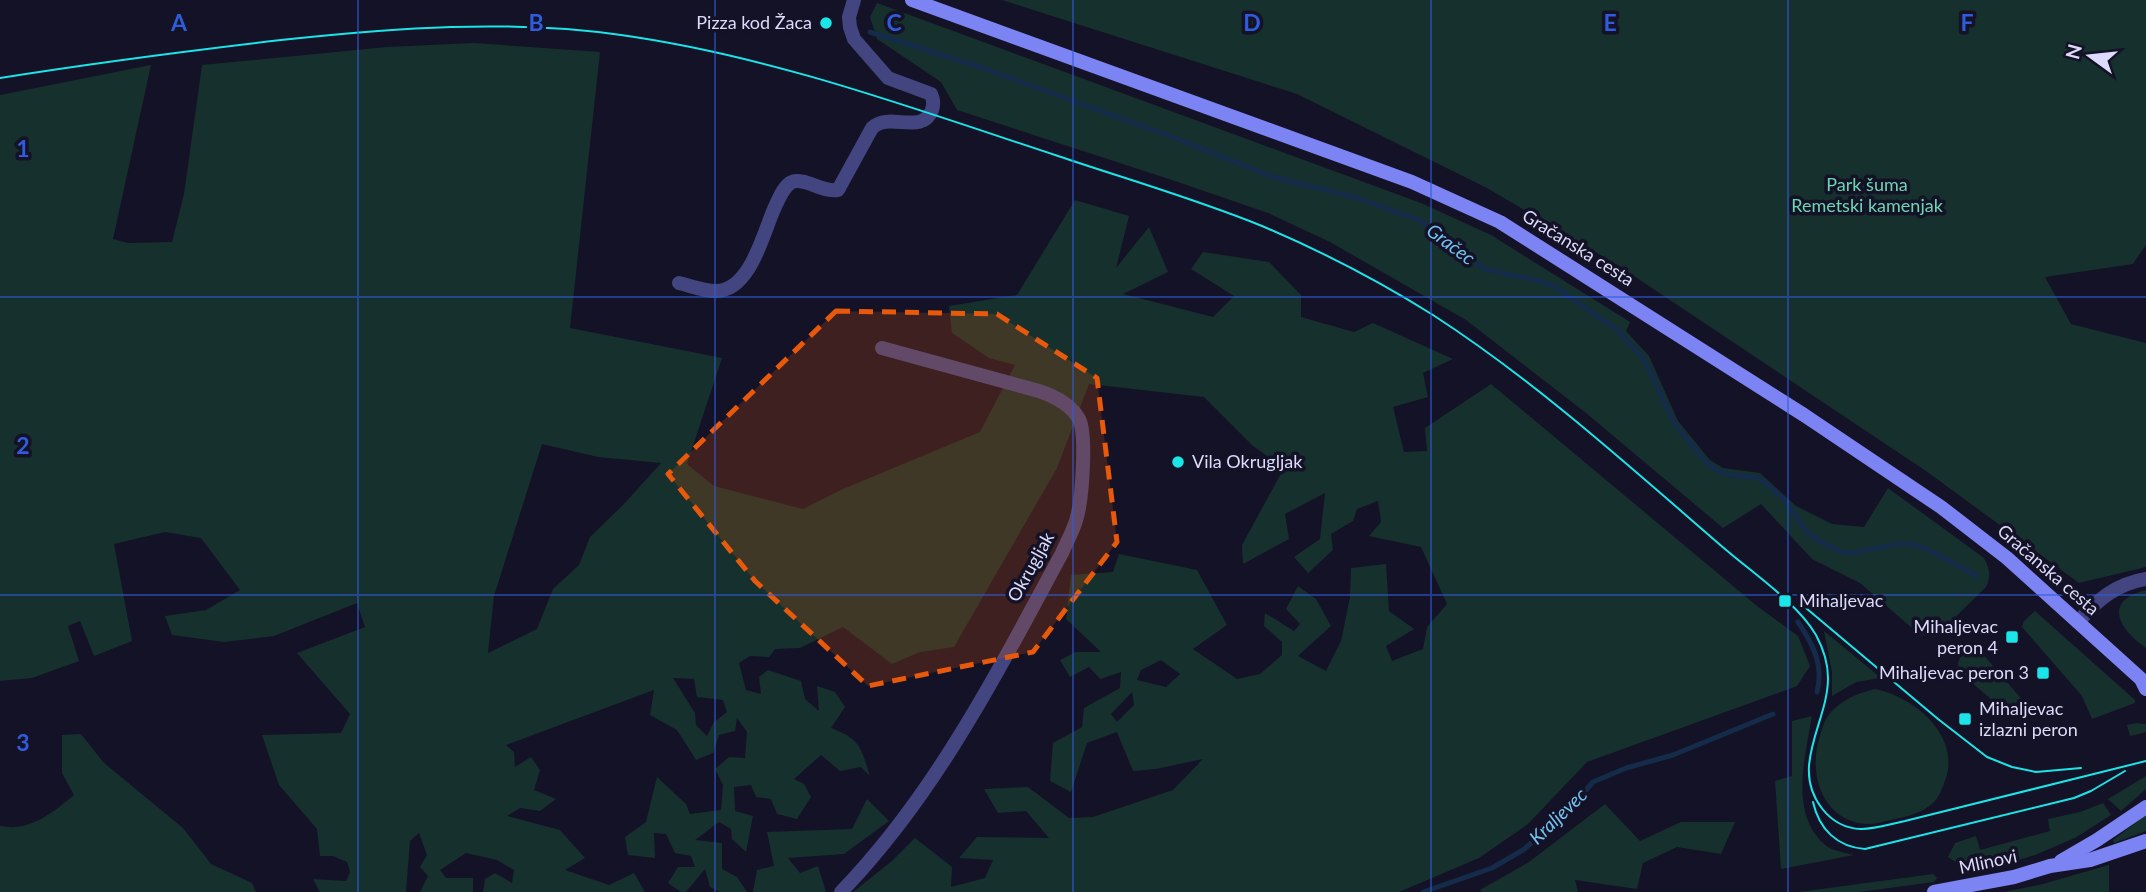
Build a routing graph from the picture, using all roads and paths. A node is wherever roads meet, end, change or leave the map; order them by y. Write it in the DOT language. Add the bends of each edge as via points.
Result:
graph roads {
  1 [pos="854,0"];
  2 [pos="912,0"];
  3 [pos="679,283"];
  4 [pos="881,348"];
  5 [pos="2146,579"];
  6 [pos="2078,622"];
  7 [pos="2144,682"];
  8 [pos="2146,807"];
  9 [pos="2146,841"];
  10 [pos="2050,866"];
  11 [pos="841,892"];
  12 [pos="1934,892"];
  1 -- 3 [label="street" via="849,17 854,39 888,78 931,94 930,114 916,123 877,123 838,190 799,181 789,184 778,199 751,264 736,285 718,291"];
  2 -- 6 [label="main road, Gračanska cesta" via="1412,182 1500,222 1941,507"];
  4 -- 11 [label="street, Okrugljak" via="1061,401 1081,427 1080,500 1062,553 955,744 897,827"];
  5 -- 6 [label="street" via="2101,597"];
  6 -- 7 [label="main road, Gračanska cesta"];
  8 -- 10 [label="main road, Mlinovi"];
  9 -- 10 [label="main road, Mlinovi" via="2090,860"];
  10 -- 12 [label="main road, Mlinovi"];
}
